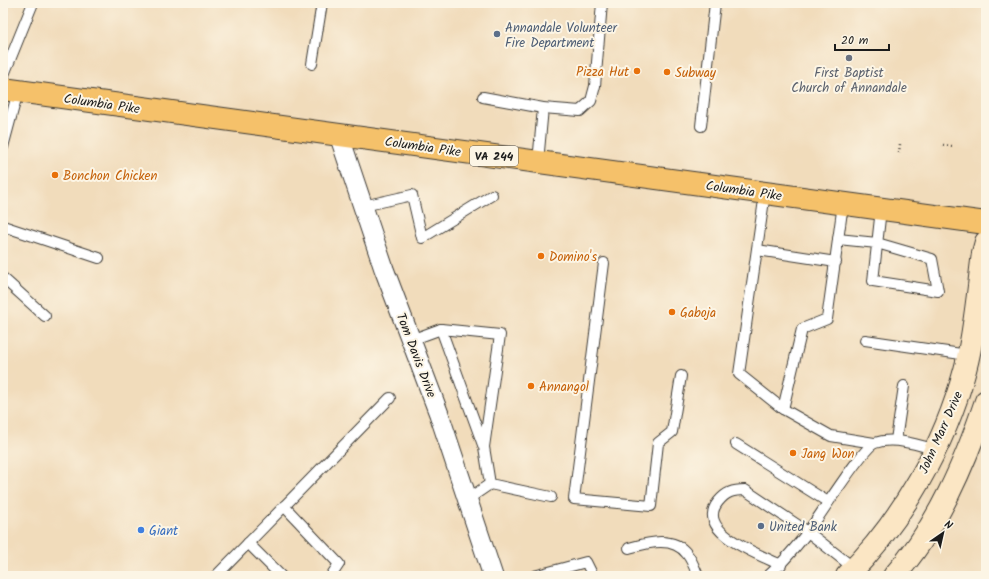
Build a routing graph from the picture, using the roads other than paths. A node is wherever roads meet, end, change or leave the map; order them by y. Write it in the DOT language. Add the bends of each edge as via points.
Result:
graph roads {
  1 [pos="32,3"];
  2 [pos="322,3"];
  3 [pos="602,3"];
  4 [pos="715,3"];
  5 [pos="312,64"];
  6 [pos="8,86"];
  7 [pos="483,97"];
  8 [pos="543,108"];
  9 [pos="6,126"];
  10 [pos="701,126"];
  11 [pos="339,135"];
  12 [pos="3,147"];
  13 [pos="538,162"];
  14 [pos="765,193"];
  15 [pos="492,195"];
  16 [pos="843,204"];
  17 [pos="363,206"];
  18 [pos="880,209"];
  19 [pos="986,223"];
  20 [pos="3,226"];
  21 [pos="838,239"];
  22 [pos="986,242"];
  23 [pos="877,243"];
  24 [pos="757,250"];
  25 [pos="100,258"];
  26 [pos="836,262"];
  27 [pos="604,264"];
  28 [pos="3,278"];
  29 [pos="45,316"];
  30 [pos="441,329"];
  31 [pos="412,340"];
  32 [pos="865,340"];
  33 [pos="968,355"];
  34 [pos="682,376"];
  35 [pos="904,386"];
  36 [pos="390,398"];
  37 [pos="986,401"];
  38 [pos="783,410"];
  39 [pos="896,440"];
  40 [pos="874,443"];
  41 [pos="736,444"];
  42 [pos="484,447"];
  43 [pos="935,448"];
  44 [pos="490,484"];
  45 [pos="551,498"];
  46 [pos="468,499"];
  47 [pos="828,502"];
  48 [pos="284,506"];
  49 [pos="808,532"];
  50 [pos="248,543"];
  51 [pos="629,548"];
  52 [pos="781,565"];
  53 [pos="854,573"];
  54 [pos="219,575"];
  55 [pos="281,576"];
  56 [pos="331,576"];
  57 [pos="494,576"];
  58 [pos="534,576"];
  59 [pos="593,576"];
  60 [pos="698,576"];
  61 [pos="768,576"];
  62 [pos="894,576"];
  1 -- 6 [label="lane"];
  2 -- 5 [label="lane"];
  3 -- 8 [label="lane" via="595,86 590,102 580,111"];
  4 -- 10 [label="lane"];
  6 -- 9 [label="lane"];
  6 -- 11 [label="main road, Columbia Pike / VA 244"];
  7 -- 8 [label="lane"];
  8 -- 13 [label="lane"];
  9 -- 12 [label="lane"];
  11 -- 13 [label="main road, Columbia Pike / VA 244"];
  11 -- 17 [label="street, Tom Davis Drive"];
  13 -- 14 [label="main road, Columbia Pike / VA 244"];
  14 -- 16 [label="main road, Columbia Pike / VA 244"];
  14 -- 24 [label="lane"];
  15 -- 17 [label="lane" via="422,238 412,195"];
  16 -- 18 [label="main road, Columbia Pike / VA 244"];
  16 -- 21 [label="lane"];
  17 -- 31 [label="street, Tom Davis Drive"];
  18 -- 19 [label="main road, Columbia Pike / VA 244"];
  18 -- 23 [label="lane"];
  20 -- 25 [label="lane"];
  21 -- 23 [label="lane"];
  21 -- 26 [label="lane"];
  22 -- 33 [label="street, John Marr Drive"];
  23 -- 23 [label="lane" via="873,281 938,291 932,259"];
  24 -- 26 [label="lane"];
  24 -- 38 [label="lane" via="739,374"];
  26 -- 38 [label="lane" via="827,319 802,329"];
  27 -- 34 [label="lane" via="574,499 651,506 658,443 672,432"];
  28 -- 29 [label="lane"];
  30 -- 31 [label="lane"];
  30 -- 42 [label="lane"];
  30 -- 42 [label="lane" via="500,335"];
  31 -- 46 [label="street, Tom Davis Drive"];
  32 -- 33 [label="lane"];
  33 -- 43 [label="street, John Marr Drive" via="956,402"];
  35 -- 39 [label="lane"];
  36 -- 48 [label="lane"];
  37 -- 62 [label="street" via="950,491 932,524"];
  38 -- 40 [label="lane" via="831,436"];
  39 -- 40 [label="lane"];
  39 -- 43 [label="lane"];
  40 -- 47 [label="lane" via="860,456"];
  41 -- 47 [label="lane"];
  42 -- 44 [label="lane"];
  43 -- 53 [label="street, John Marr Drive" via="912,494"];
  44 -- 45 [label="lane"];
  44 -- 46 [label="lane"];
  46 -- 57 [label="street, Tom Davis Drive"];
  47 -- 49 [label="lane"];
  48 -- 50 [label="lane"];
  48 -- 56 [label="lane" via="339,564"];
  49 -- 52 [label="lane"];
  49 -- 52 [label="lane" via="745,490 734,490 723,496 715,507 713,520 721,533"];
  49 -- 53 [label="lane"];
  50 -- 54 [label="lane"];
  50 -- 55 [label="lane"];
  51 -- 60 [label="lane" via="655,542 674,544 687,553"];
  52 -- 61 [label="lane"];
  58 -- 59 [label="lane" via="586,562"];
}
